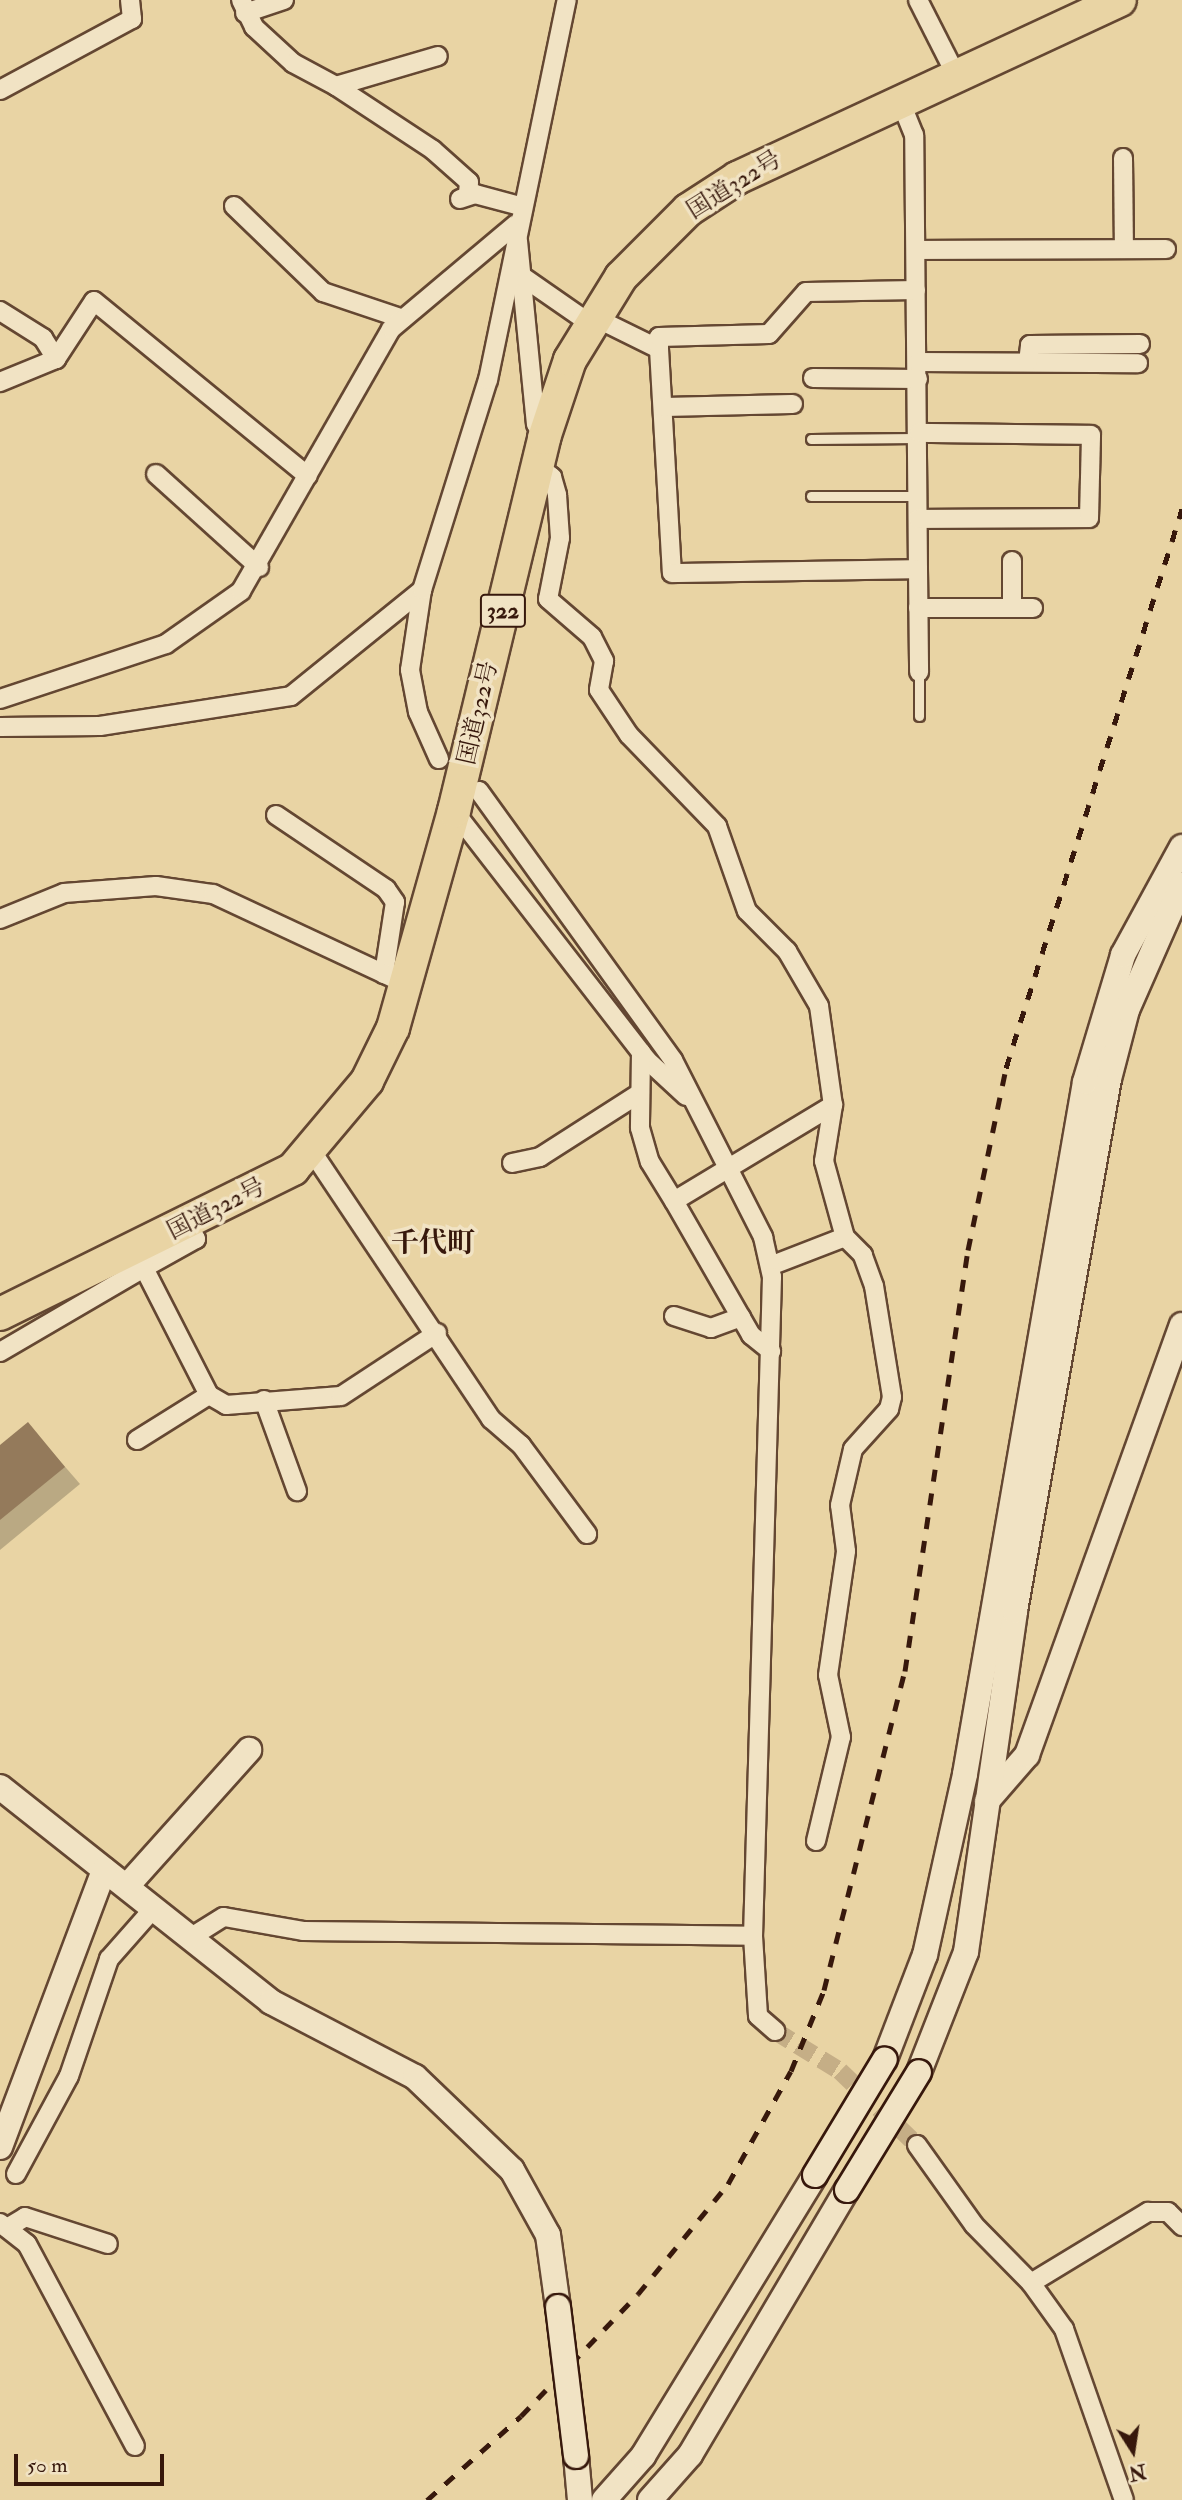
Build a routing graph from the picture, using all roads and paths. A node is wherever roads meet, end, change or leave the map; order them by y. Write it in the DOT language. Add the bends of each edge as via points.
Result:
graph roads {
  1 [pos="131,0"];
  2 [pos="284,0"];
  3 [pos="566,0"];
  4 [pos="918,0"];
  5 [pos="1120,0"];
  6 [pos="243,6"];
  7 [pos="438,57"];
  8 [pos="955,73"];
  9 [pos="336,86"];
  10 [pos="0,90"];
  11 [pos="899,98"];
  12 [pos="1123,158"];
  13 [pos="234,206"];
  14 [pos="518,215"];
  15 [pos="1166,249"];
  16 [pos="916,250"];
  17 [pos="1124,250"];
  18 [pos="523,277"];
  19 [pos="916,290"];
  20 [pos="0,311"];
  21 [pos="403,319"];
  22 [pos="594,321"];
  23 [pos="659,349"];
  24 [pos="1139,354"];
  25 [pos="56,359"];
  26 [pos="918,370"];
  27 [pos="813,379"];
  28 [pos="0,382"];
  29 [pos="793,404"];
  30 [pos="663,407"];
  31 [pos="919,435"];
  32 [pos="811,439"];
  33 [pos="541,452"];
  34 [pos="156,474"];
  35 [pos="308,476"];
  36 [pos="811,496"];
  37 [pos="918,496"];
  38 [pos="918,519"];
  39 [pos="1012,561"];
  40 [pos="259,567"];
  41 [pos="918,569"];
  42 [pos="422,590"];
  43 [pos="918,608"];
  44 [pos="1012,608"];
  45 [pos="1033,608"];
  46 [pos="919,672"];
  47 [pos="0,699"];
  48 [pos="919,716"];
  49 [pos="0,727"];
  50 [pos="439,759"];
  51 [pos="479,791"];
  52 [pos="454,811"];
  53 [pos="276,815"];
  54 [pos="1182,847"];
  55 [pos="1182,885"];
  56 [pos="0,919"];
  57 [pos="395,979"];
  58 [pos="640,1052"];
  59 [pos="640,1093"];
  60 [pos="689,1098"];
  61 [pos="833,1105"];
  62 [pos="311,1150"];
  63 [pos="512,1163"];
  64 [pos="729,1167"];
  65 [pos="1066,1186"];
  66 [pos="1092,1186"];
  67 [pos="674,1200"];
  68 [pos="188,1224"];
  69 [pos="845,1237"];
  70 [pos="770,1266"];
  71 [pos="144,1268"];
  72 [pos="0,1314"];
  73 [pos="674,1317"];
  74 [pos="741,1317"];
  75 [pos="1182,1325"];
  76 [pos="437,1333"];
  77 [pos="771,1351"];
  78 [pos="0,1352"];
  79 [pos="209,1395"];
  80 [pos="264,1400"];
  81 [pos="137,1440"];
  82 [pos="297,1491"];
  83 [pos="587,1534"];
  84 [pos="1034,1738"];
  85 [pos="983,1743"];
  86 [pos="249,1749"];
  87 [pos="0,1787"];
  88 [pos="987,1801"];
  89 [pos="816,1841"];
  90 [pos="104,1870"];
  91 [pos="127,1886"];
  92 [pos="153,1908"];
  93 [pos="192,1936"];
  94 [pos="752,1936"];
  95 [pos="775,2031"];
  96 [pos="917,2145"];
  97 [pos="0,2147"];
  98 [pos="16,2174"];
  99 [pos="791,2216"];
  100 [pos="4,2226"];
  101 [pos="1182,2226"];
  102 [pos="821,2233"];
  103 [pos="108,2244"];
  104 [pos="1031,2283"];
  105 [pos="135,2446"];
  106 [pos="580,2500"];
  107 [pos="604,2500"];
  108 [pos="650,2500"];
  109 [pos="1124,2500"];
  1 -- 10 [label="street" via="132,19"];
  2 -- 6 [label="street"];
  3 -- 14 [label="street"];
  4 -- 8 [label="street"];
  5 -- 8 [label="highway, 国道322号 / 322"];
  6 -- 9 [label="street" via="293,63"];
  7 -- 9 [label="street"];
  8 -- 11 [label="highway, 国道322号 / 322"];
  9 -- 14 [label="street" via="433,150 469,182 463,197"];
  11 -- 16 [label="street" via="914,135"];
  11 -- 22 [label="highway, 国道322号 / 322" via="737,178 688,211 621,277"];
  12 -- 17 [label="street"];
  13 -- 21 [label="street" via="323,292"];
  14 -- 18 [label="street"];
  14 -- 21 [label="street"];
  14 -- 42 [label="street" via="488,380"];
  15 -- 17 [label="street"];
  16 -- 17 [label="street"];
  16 -- 19 [label="street"];
  18 -- 22 [label="street"];
  18 -- 33 [label="street"];
  19 -- 23 [label="street" via="806,292 769,334 659,337"];
  19 -- 26 [label="street"];
  20 -- 25 [label="street" via="43,338"];
  21 -- 35 [label="street"];
  22 -- 23 [label="street"];
  22 -- 33 [label="highway, 国道322号 / 322" via="570,360"];
  23 -- 30 [label="street"];
  24 -- 26 [label="street"];
  25 -- 28 [label="street"];
  25 -- 35 [label="street" via="94,301"];
  26 -- 27 [label="street"];
  26 -- 31 [label="street"];
  29 -- 30 [label="street"];
  30 -- 41 [label="street" via="672,573"];
  31 -- 32 [label="lane"];
  31 -- 37 [label="street"];
  31 -- 38 [label="street" via="1091,435 1090,518"];
  33 -- 52 [label="highway, 国道322号 / 322"];
  33 -- 61 [label="street" via="556,495 560,538 548,599 592,637 604,661 599,690 629,735 717,827 747,911 787,951 819,1006"];
  34 -- 40 [label="street"];
  35 -- 40 [label="street"];
  36 -- 37 [label="lane"];
  37 -- 38 [label="street"];
  38 -- 41 [label="street"];
  39 -- 44 [label="street"];
  40 -- 47 [label="street" via="241,591 166,644"];
  41 -- 43 [label="street"];
  42 -- 49 [label="street" via="291,696 100,726"];
  42 -- 50 [label="street" via="410,670 418,712"];
  43 -- 44 [label="street"];
  43 -- 46 [label="street"];
  44 -- 45 [label="street"];
  46 -- 48 [label="lane"];
  51 -- 60 [label="street" via="673,1060"];
  52 -- 57 [label="highway, 国道322号 / 322"];
  52 -- 58 [label="street"];
  53 -- 57 [label="street" via="386,888 395,902"];
  54 -- 65 [label="street" via="1123,955 1103,1013"];
  55 -- 66 [label="street" via="1127,1010"];
  56 -- 57 [label="street" via="64,893 156,886 191,891 270,916"];
  57 -- 62 [label="highway, 国道322号 / 322" via="367,1081"];
  58 -- 59 [label="street"];
  58 -- 60 [label="street"];
  59 -- 63 [label="street" via="540,1157"];
  59 -- 67 [label="street" via="640,1128 650,1162"];
  60 -- 64 [label="street"];
  61 -- 64 [label="street"];
  61 -- 69 [label="street" via="824,1161"];
  62 -- 68 [label="highway, 国道322号 / 322" via="293,1169"];
  62 -- 76 [label="street"];
  64 -- 67 [label="street"];
  64 -- 70 [label="street" via="763,1237"];
  65 -- 66 [label="street"];
  65 -- 85 [label="street"];
  66 -- 85 [label="street"];
  67 -- 74 [label="street"];
  68 -- 71 [label="street" via="196,1240"];
  68 -- 72 [label="highway, 国道322号 / 322"];
  69 -- 70 [label="street"];
  69 -- 89 [label="street" via="863,1255 874,1286 892,1397 889,1409 853,1448 840,1505 846,1551 828,1675 841,1737"];
  70 -- 77 [label="street"];
  71 -- 78 [label="street"];
  71 -- 79 [label="street"];
  73 -- 74 [label="street" via="711,1328"];
  74 -- 77 [label="street"];
  75 -- 84 [label="street"];
  76 -- 80 [label="street" via="341,1396"];
  76 -- 83 [label="street" via="491,1419 522,1445"];
  77 -- 94 [label="street"];
  79 -- 80 [label="street" via="226,1405"];
  79 -- 81 [label="street"];
  80 -- 82 [label="street"];
  84 -- 85 [label="street"];
  84 -- 88 [label="street" via="1020,1766"];
  85 -- 88 [label="street"];
  85 -- 99 [label="street, bridge" via="925,1955 885,2059"];
  86 -- 91 [label="street"];
  87 -- 90 [label="street"];
  88 -- 102 [label="street, bridge" via="966,1952 919,2072"];
  90 -- 91 [label="street"];
  90 -- 97 [label="street"];
  91 -- 92 [label="street"];
  92 -- 93 [label="street"];
  92 -- 98 [label="street" via="109,1959 69,2076"];
  93 -- 94 [label="street" via="224,1917 303,1931"];
  93 -- 106 [label="street, bridge" via="271,2002 415,2077 512,2170 548,2235"];
  94 -- 95 [label="street" via="758,2016"];
  96 -- 104 [label="street" via="974,2225"];
  99 -- 102 [label="street"];
  99 -- 107 [label="street" via="643,2456"];
  100 -- 103 [label="street" via="25,2217"];
  100 -- 105 [label="street" via="26,2244"];
  101 -- 104 [label="street" via="1168,2212 1148,2212"];
  102 -- 108 [label="street" via="690,2455"];
  104 -- 109 [label="street" via="1078,2357 1113,2482"];
}
